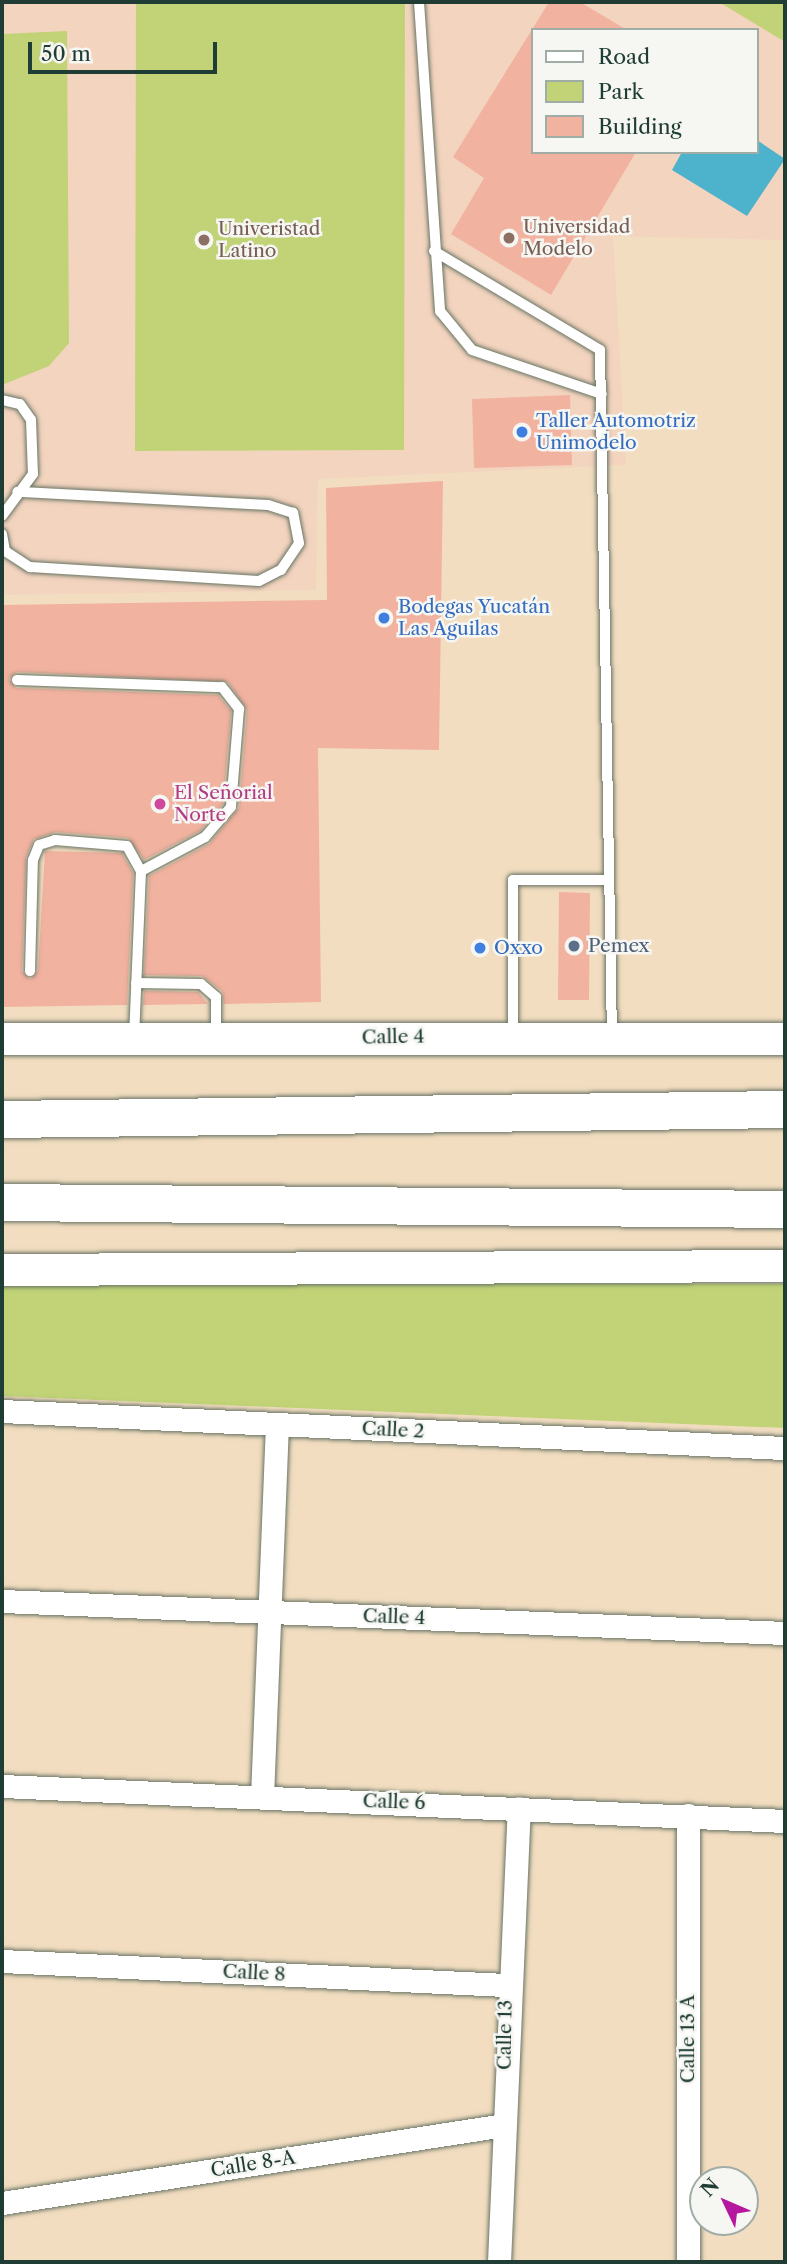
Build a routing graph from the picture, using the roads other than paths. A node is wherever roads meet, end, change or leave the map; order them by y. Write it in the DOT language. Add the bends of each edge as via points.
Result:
graph roads {
  1 [pos="419,2"];
  2 [pos="434,251"];
  3 [pos="601,394"];
  4 [pos="2,400"];
  5 [pos="17,492"];
  6 [pos="2,516"];
  7 [pos="2,534"];
  8 [pos="17,680"];
  9 [pos="141,872"];
  10 [pos="606,880"];
  11 [pos="30,971"];
  12 [pos="136,983"];
  13 [pos="134,1036"];
  14 [pos="513,1036"];
  15 [pos="612,1036"];
  16 [pos="2,1039"];
  17 [pos="216,1039"];
  18 [pos="785,1039"];
  19 [pos="785,1109"];
  20 [pos="2,1119"];
  21 [pos="2,1202"];
  22 [pos="785,1209"];
  23 [pos="715,1210"];
  24 [pos="785,1219"];
  25 [pos="785,1266"];
  26 [pos="2,1270"];
  27 [pos="2,1411"];
  28 [pos="277,1424"];
  29 [pos="785,1448"];
  30 [pos="2,1601"];
  31 [pos="271,1612"];
  32 [pos="785,1633"];
  33 [pos="2,1786"];
  34 [pos="262,1797"];
  35 [pos="519,1808"];
  36 [pos="688,1815"];
  37 [pos="785,1821"];
  38 [pos="2,1961"];
  39 [pos="506,1985"];
  40 [pos="504,2125"];
  41 [pos="2,2203"];
  42 [pos="499,2262"];
  43 [pos="688,2262"];
  1 -- 2 [label="lane"];
  2 -- 3 [label="lane" via="600,350"];
  2 -- 3 [label="lane" via="440,311 472,351"];
  3 -- 10 [label="lane"];
  4 -- 5 [label="lane" via="20,404 31,420 33,474"];
  5 -- 6 [label="lane"];
  5 -- 7 [label="lane" via="268,505 293,513 299,543 281,570 260,581 30,567 5,551"];
  8 -- 9 [label="lane" via="222,687 239,709 231,807 205,837"];
  9 -- 11 [label="lane" via="127,846 55,840 39,845 33,860"];
  9 -- 12 [label="lane"];
  10 -- 14 [label="lane" via="513,880"];
  10 -- 15 [label="lane"];
  12 -- 13 [label="lane"];
  12 -- 17 [label="lane" via="201,984 216,997"];
  13 -- 16 [label="main road, Calle 4"];
  13 -- 17 [label="main road, Calle 4"];
  14 -- 15 [label="main road, Calle 4"];
  14 -- 17 [label="main road, Calle 4"];
  15 -- 18 [label="main road, Calle 4"];
  19 -- 20 [label="highway"];
  21 -- 23 [label="highway"];
  22 -- 23 [label="highway"];
  23 -- 24 [label="highway"];
  25 -- 26 [label="main road"];
  27 -- 28 [label="street, Calle 2"];
  28 -- 29 [label="street, Calle 2"];
  28 -- 31 [label="street"];
  30 -- 31 [label="street, Calle 4"];
  31 -- 32 [label="street, Calle 4"];
  31 -- 34 [label="street"];
  33 -- 34 [label="street, Calle 6"];
  34 -- 35 [label="street, Calle 6"];
  35 -- 36 [label="street, Calle 6"];
  35 -- 39 [label="street, Calle 13"];
  36 -- 37 [label="street, Calle 6"];
  36 -- 43 [label="street, Calle 13 A"];
  38 -- 39 [label="street, Calle 8"];
  39 -- 40 [label="street, Calle 13"];
  40 -- 41 [label="street, Calle 8-A"];
  40 -- 42 [label="street, Calle 13"];
}
